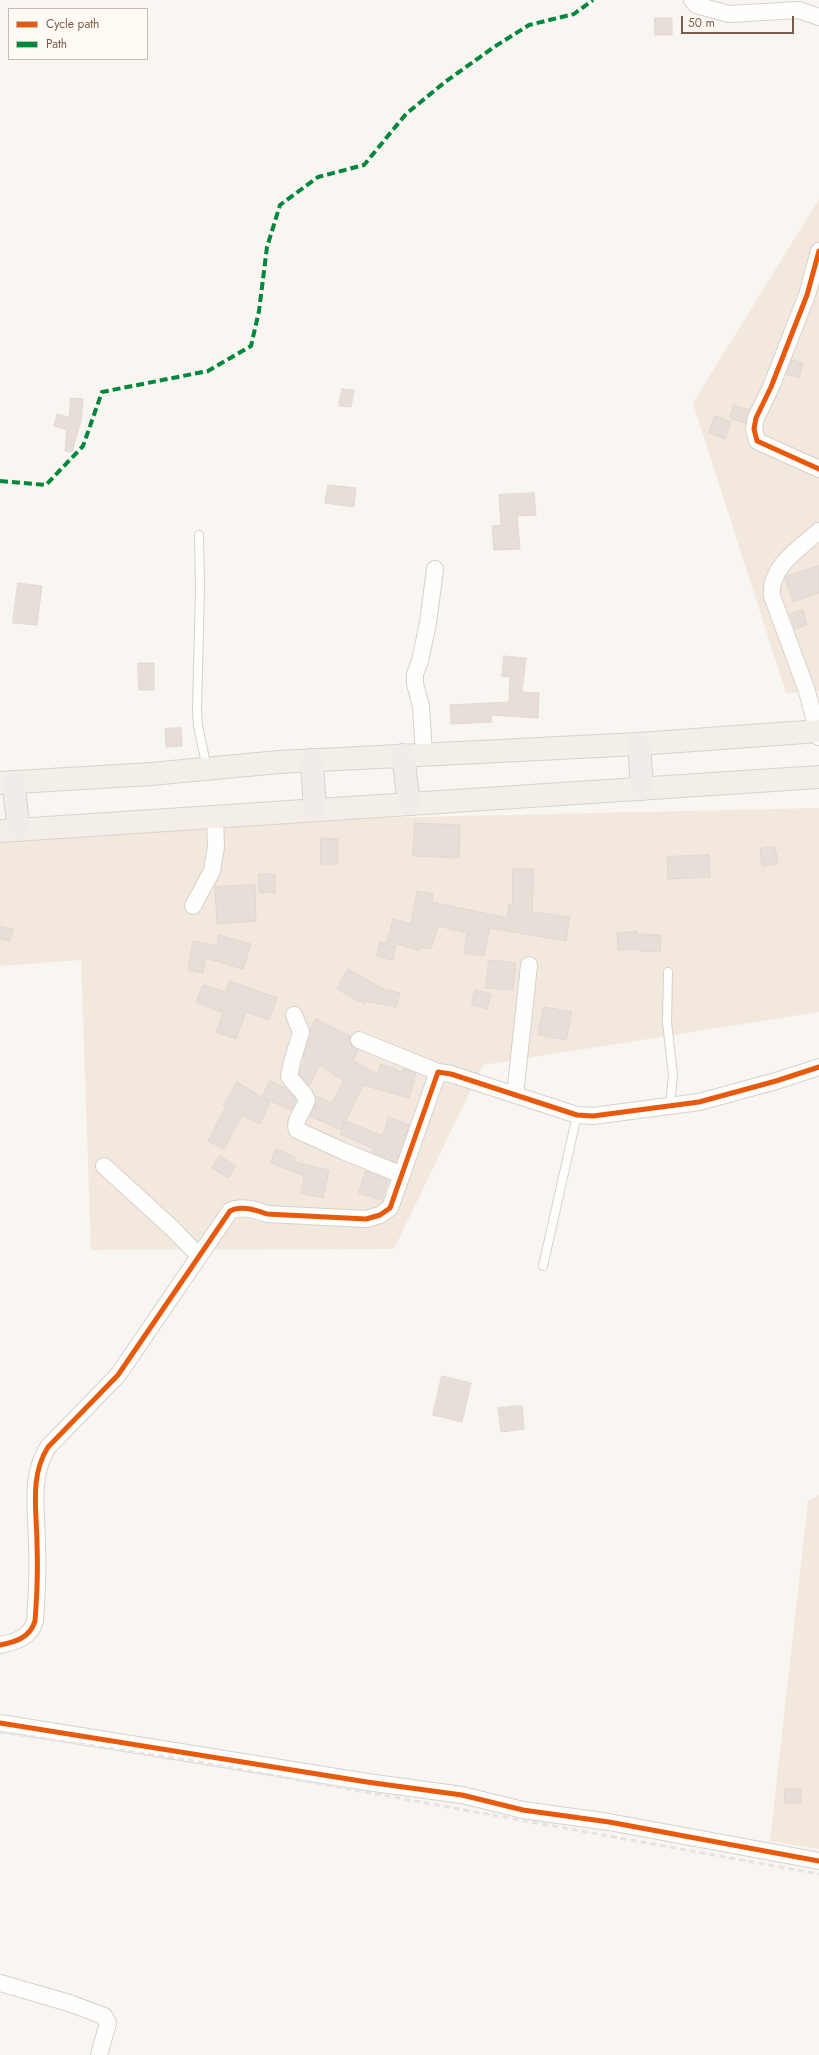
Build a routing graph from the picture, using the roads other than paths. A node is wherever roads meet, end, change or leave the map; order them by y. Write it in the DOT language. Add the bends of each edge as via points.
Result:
graph roads {
  1 [pos="692,0"];
  2 [pos="819,17"];
  3 [pos="819,251"];
  4 [pos="819,469"];
  5 [pos="819,531"];
  6 [pos="199,535"];
  7 [pos="434,568"];
  8 [pos="819,733"];
  9 [pos="639,744"];
  10 [pos="414,755"];
  11 [pos="312,760"];
  12 [pos="207,769"];
  13 [pos="819,777"];
  14 [pos="6,783"];
  15 [pos="642,790"];
  16 [pos="409,804"];
  17 [pos="315,810"];
  18 [pos="215,817"];
  19 [pos="10,830"];
  20 [pos="193,906"];
  21 [pos="529,965"];
  22 [pos="668,972"];
  23 [pos="294,1015"];
  24 [pos="359,1040"];
  25 [pos="819,1067"];
  26 [pos="438,1072"];
  27 [pos="515,1095"];
  28 [pos="670,1106"];
  29 [pos="577,1115"];
  30 [pos="104,1166"];
  31 [pos="402,1175"];
  32 [pos="199,1256"];
  33 [pos="543,1266"];
  34 [pos="0,1645"];
  35 [pos="0,1723"];
  36 [pos="819,1861"];
  37 [pos="0,1983"];
  38 [pos="99,2055"];
  1 -- 2 [label="street" via="696,5 729,14 799,10"];
  3 -- 4 [label="street" via="807,295 756,418 754,429 757,441"];
  5 -- 8 [label="street" via="780,567 774,578 772,596 807,691"];
  6 -- 12 [label="lane" via="197,711"];
  7 -- 10 [label="street" via="428,623 415,674 421,706"];
  8 -- 9 [label="main road"];
  9 -- 10 [label="main road"];
  9 -- 15 [label="highway"];
  10 -- 11 [label="main road"];
  10 -- 16 [label="highway"];
  11 -- 12 [label="main road"];
  11 -- 17 [label="highway"];
  12 -- 14 [label="main road"];
  13 -- 15 [label="main road"];
  14 -- 19 [label="highway"];
  15 -- 16 [label="main road"];
  16 -- 17 [label="main road"];
  17 -- 18 [label="main road"];
  18 -- 19 [label="main road"];
  18 -- 20 [label="street" via="216,848 212,871"];
  21 -- 27 [label="street"];
  22 -- 28 [label="lane" via="667,1022 673,1075"];
  23 -- 31 [label="street" via="301,1032 290,1076 308,1100 299,1116 297,1130"];
  24 -- 26 [label="street"];
  25 -- 28 [label="street" via="699,1102"];
  26 -- 27 [label="street"];
  26 -- 31 [label="street"];
  27 -- 29 [label="street"];
  28 -- 29 [label="street" via="593,1116"];
  29 -- 33 [label="lane"];
  30 -- 32 [label="street"];
  31 -- 32 [label="street" via="390,1208 380,1215 366,1219 267,1214 252,1209 234,1209 230,1211"];
  32 -- 34 [label="street" via="118,1375 44,1453 34,1498 38,1551 35,1622 32,1630 26,1635 15,1642"];
  35 -- 36 [label="street" via="462,1795 522,1810 609,1822"];
  37 -- 38 [label="street" via="104,2016 108,2023"];
}
